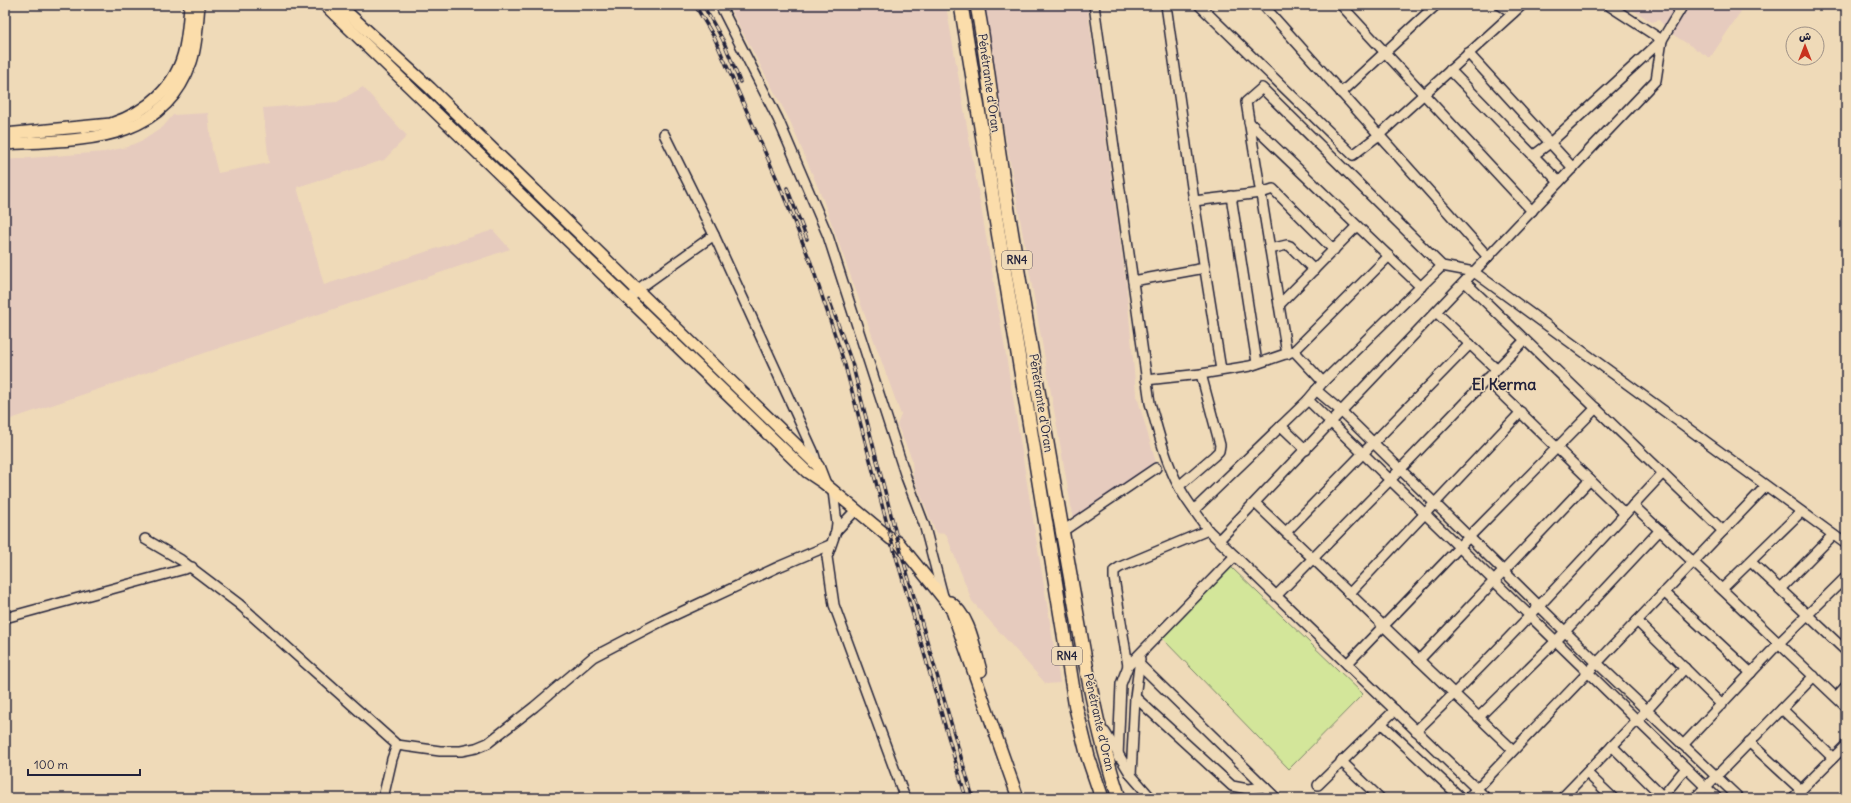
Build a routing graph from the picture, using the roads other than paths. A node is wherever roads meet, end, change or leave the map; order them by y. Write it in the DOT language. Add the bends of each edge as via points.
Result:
graph roads {
  1 [pos="190,5"];
  2 [pos="199,5"];
  3 [pos="325,5"];
  4 [pos="339,5"];
  5 [pos="720,5"];
  6 [pos="961,5"];
  7 [pos="977,5"];
  8 [pos="1094,5"];
  9 [pos="1166,5"];
  10 [pos="1199,5"];
  11 [pos="1263,5"];
  12 [pos="1341,5"];
  13 [pos="1436,5"];
  14 [pos="1500,5"];
  15 [pos="1522,5"];
  16 [pos="1608,5"];
  17 [pos="1683,5"];
  18 [pos="1513,13"];
  19 [pos="1662,40"];
  20 [pos="1384,53"];
  21 [pos="1468,54"];
  22 [pos="1450,70"];
  23 [pos="430,88"];
  24 [pos="1341,93"];
  25 [pos="1423,95"];
  26 [pos="420,96"];
  27 [pos="1249,122"];
  28 [pos="5,134"];
  29 [pos="664,134"];
  30 [pos="1379,135"];
  31 [pos="1550,143"];
  32 [pos="5,144"];
  33 [pos="1534,155"];
  34 [pos="1573,168"];
  35 [pos="1559,182"];
  36 [pos="1261,193"];
  37 [pos="1231,196"];
  38 [pos="1194,201"];
  39 [pos="1532,211"];
  40 [pos="1357,226"];
  41 [pos="714,235"];
  42 [pos="1270,249"];
  43 [pos="1334,250"];
  44 [pos="1389,256"];
  45 [pos="1488,257"];
  46 [pos="1442,266"];
  47 [pos="1205,268"];
  48 [pos="1314,270"];
  49 [pos="1474,272"];
  50 [pos="1133,281"];
  51 [pos="1464,282"];
  52 [pos="1421,287"];
  53 [pos="637,290"];
  54 [pos="630,300"];
  55 [pos="1279,304"];
  56 [pos="1436,312"];
  57 [pos="1525,340"];
  58 [pos="1470,344"];
  59 [pos="1291,353"];
  60 [pos="1257,363"];
  61 [pos="1496,369"];
  62 [pos="1221,370"];
  63 [pos="1201,374"];
  64 [pos="1486,379"];
  65 [pos="1146,380"];
  66 [pos="1323,382"];
  67 [pos="1316,390"];
  68 [pos="1308,400"];
  69 [pos="1596,408"];
  70 [pos="1342,412"];
  71 [pos="1520,412"];
  72 [pos="1332,422"];
  73 [pos="1281,426"];
  74 [pos="1373,443"];
  75 [pos="1557,448"];
  76 [pos="1306,450"];
  77 [pos="1364,453"];
  78 [pos="818,466"];
  79 [pos="1156,468"];
  80 [pos="1400,470"];
  81 [pos="1663,473"];
  82 [pos="1391,480"];
  83 [pos="1590,480"];
  84 [pos="1179,486"];
  85 [pos="1766,486"];
  86 [pos="829,488"];
  87 [pos="1434,502"];
  88 [pos="1255,503"];
  89 [pos="1634,505"];
  90 [pos="856,510"];
  91 [pos="1194,510"];
  92 [pos="1801,512"];
  93 [pos="1424,514"];
  94 [pos="1625,514"];
  95 [pos="1208,530"];
  96 [pos="1660,530"];
  97 [pos="836,531"];
  98 [pos="1062,531"];
  99 [pos="1723,531"];
  100 [pos="1286,532"];
  101 [pos="1833,535"];
  102 [pos="1469,537"];
  103 [pos="145,539"];
  104 [pos="1219,540"];
  105 [pos="1846,544"];
  106 [pos="830,545"];
  107 [pos="1459,547"];
  108 [pos="1235,556"];
  109 [pos="1312,558"];
  110 [pos="1694,562"];
  111 [pos="1751,562"];
  112 [pos="192,567"];
  113 [pos="1504,572"];
  114 [pos="1846,577"];
  115 [pos="1495,581"];
  116 [pos="1722,589"];
  117 [pos="1780,589"];
  118 [pos="1664,592"];
  119 [pos="1349,594"];
  120 [pos="1276,596"];
  121 [pos="943,597"];
  122 [pos="1539,606"];
  123 [pos="1530,616"];
  124 [pos="1808,616"];
  125 [pos="5,618"];
  126 [pos="1637,621"];
  127 [pos="1383,626"];
  128 [pos="1564,631"];
  129 [pos="1556,640"];
  130 [pos="1779,643"];
  131 [pos="1143,650"];
  132 [pos="1846,651"];
  133 [pos="1419,660"];
  134 [pos="1138,663"];
  135 [pos="1597,663"];
  136 [pos="1347,664"];
  137 [pos="1128,666"];
  138 [pos="1685,668"];
  139 [pos="1588,672"];
  140 [pos="1751,673"];
  141 [pos="1814,676"];
  142 [pos="1846,686"];
  143 [pos="1455,694"];
  144 [pos="1135,697"];
  145 [pos="1836,697"];
  146 [pos="1722,705"];
  147 [pos="1846,707"];
  148 [pos="1782,709"];
  149 [pos="1395,710"];
  150 [pos="1647,710"];
  151 [pos="1094,711"];
  152 [pos="1479,717"];
  153 [pos="1637,719"];
  154 [pos="1381,723"];
  155 [pos="1120,729"];
  156 [pos="1103,730"];
  157 [pos="1416,731"];
  158 [pos="1749,742"];
  159 [pos="397,745"];
  160 [pos="1683,745"];
  161 [pos="1846,745"];
  162 [pos="1612,746"];
  163 [pos="1513,750"];
  164 [pos="1118,757"];
  165 [pos="1833,758"];
  166 [pos="1341,761"];
  167 [pos="1686,768"];
  168 [pos="1587,773"];
  169 [pos="1131,775"];
  170 [pos="1715,776"];
  171 [pos="1318,785"];
  172 [pos="1265,786"];
  173 [pos="1705,787"];
  174 [pos="1477,788"];
  175 [pos="1801,790"];
  176 [pos="1458,797"];
  177 [pos="1663,797"];
  178 [pos="383,798"];
  179 [pos="906,798"];
  180 [pos="1018,798"];
  181 [pos="1102,798"];
  182 [pos="1119,798"];
  183 [pos="1151,798"];
  184 [pos="1276,798"];
  185 [pos="1380,798"];
  186 [pos="1468,798"];
  187 [pos="1486,798"];
  188 [pos="1562,798"];
  189 [pos="1613,798"];
  190 [pos="1695,798"];
  191 [pos="1717,798"];
  192 [pos="1739,798"];
  193 [pos="1793,798"];
  1 -- 28 [label="main road" via="185,48 178,68 163,92 146,108 111,124"];
  2 -- 32 [label="main road" via="194,51 186,73 170,99 151,116 130,129 103,136"];
  3 -- 26 [label="main road"];
  4 -- 23 [label="main road"];
  5 -- 121 [label="street" via="778,118 828,236 906,477 924,524"];
  6 -- 181 [label="highway, Pénétrante d'Oran / RN4" via="1076,708 1088,757"];
  7 -- 98 [label="highway, Pénétrante d'Oran / RN4" via="988,61 1000,160"];
  8 -- 50 [label="street"];
  9 -- 38 [label="street"];
  10 -- 30 [label="street" via="1353,155"];
  11 -- 24 [label="street"];
  12 -- 20 [label="street"];
  13 -- 20 [label="street"];
  14 -- 18 [label="street"];
  15 -- 18 [label="street"];
  16 -- 19 [label="street"];
  17 -- 19 [label="street"];
  18 -- 21 [label="street"];
  19 -- 31 [label="street"];
  19 -- 34 [label="street" via="1656,80"];
  20 -- 24 [label="street"];
  20 -- 25 [label="street"];
  21 -- 22 [label="street"];
  21 -- 31 [label="street"];
  22 -- 25 [label="street"];
  22 -- 33 [label="street"];
  23 -- 26 [label="main road"];
  23 -- 53 [label="main road"];
  24 -- 30 [label="street"];
  25 -- 30 [label="street"];
  25 -- 39 [label="street"];
  26 -- 54 [label="main road"];
  27 -- 36 [label="street"];
  27 -- 40 [label="street"];
  27 -- 46 [label="street" via="1246,102 1262,88"];
  29 -- 41 [label="street"];
  30 -- 45 [label="street"];
  31 -- 33 [label="street"];
  31 -- 34 [label="street"];
  33 -- 35 [label="street"];
  34 -- 35 [label="street"];
  35 -- 39 [label="street"];
  36 -- 37 [label="street"];
  36 -- 42 [label="street"];
  36 -- 43 [label="street" via="1273,189"];
  37 -- 38 [label="street"];
  37 -- 60 [label="street"];
  38 -- 47 [label="street"];
  39 -- 45 [label="street"];
  40 -- 43 [label="street"];
  40 -- 44 [label="street"];
  41 -- 53 [label="street"];
  41 -- 78 [label="street"];
  42 -- 48 [label="street" via="1290,246"];
  42 -- 55 [label="street"];
  43 -- 48 [label="street"];
  44 -- 52 [label="street"];
  44 -- 59 [label="street"];
  45 -- 49 [label="street"];
  46 -- 49 [label="street"];
  46 -- 52 [label="street"];
  47 -- 50 [label="street"];
  47 -- 62 [label="street"];
  48 -- 55 [label="street"];
  49 -- 51 [label="street"];
  49 -- 85 [label="street"];
  50 -- 65 [label="street"];
  51 -- 56 [label="street"];
  51 -- 57 [label="street"];
  52 -- 66 [label="street"];
  53 -- 54 [label="street"];
  53 -- 78 [label="main road"];
  54 -- 86 [label="main road" via="807,472"];
  55 -- 59 [label="street"];
  56 -- 58 [label="street"];
  56 -- 70 [label="street"];
  57 -- 61 [label="street"];
  57 -- 69 [label="street"];
  58 -- 61 [label="street"];
  58 -- 74 [label="street"];
  59 -- 60 [label="street"];
  59 -- 66 [label="street"];
  60 -- 62 [label="street"];
  61 -- 64 [label="street"];
  62 -- 63 [label="street"];
  63 -- 65 [label="street"];
  63 -- 84 [label="street" via="1220,445 1219,451"];
  64 -- 71 [label="street"];
  64 -- 80 [label="street"];
  65 -- 84 [label="street" via="1157,429"];
  66 -- 67 [label="street"];
  67 -- 68 [label="street"];
  67 -- 70 [label="street"];
  68 -- 72 [label="street"];
  68 -- 73 [label="street"];
  69 -- 75 [label="street"];
  69 -- 81 [label="street"];
  70 -- 72 [label="street"];
  70 -- 74 [label="street"];
  71 -- 75 [label="street"];
  71 -- 87 [label="street"];
  72 -- 76 [label="street"];
  72 -- 77 [label="street"];
  73 -- 76 [label="street"];
  73 -- 91 [label="street"];
  74 -- 77 [label="street"];
  74 -- 80 [label="street"];
  75 -- 83 [label="street"];
  75 -- 102 [label="street"];
  76 -- 88 [label="street"];
  77 -- 82 [label="street"];
  77 -- 100 [label="street"];
  78 -- 86 [label="main road"];
  79 -- 98 [label="street"];
  80 -- 82 [label="street"];
  80 -- 87 [label="street"];
  81 -- 89 [label="street"];
  81 -- 99 [label="street"];
  82 -- 93 [label="street"];
  82 -- 109 [label="street"];
  83 -- 94 [label="street"];
  83 -- 113 [label="street"];
  84 -- 91 [label="street"];
  85 -- 92 [label="street"];
  85 -- 99 [label="street"];
  86 -- 90 [label="main road"];
  86 -- 97 [label="street" via="837,523"];
  87 -- 93 [label="street"];
  87 -- 102 [label="street"];
  88 -- 100 [label="street"];
  88 -- 104 [label="street"];
  89 -- 94 [label="street"];
  89 -- 96 [label="street"];
  90 -- 97 [label="street"];
  90 -- 121 [label="main road" via="898,542"];
  91 -- 95 [label="street"];
  92 -- 101 [label="street"];
  92 -- 111 [label="street"];
  93 -- 107 [label="street"];
  93 -- 119 [label="street"];
  94 -- 122 [label="street"];
  95 -- 104 [label="street"];
  95 -- 137 [label="street" via="1120,567 1114,572"];
  96 -- 110 [label="street"];
  96 -- 128 [label="street"];
  97 -- 106 [label="street"];
  98 -- 151 [label="highway, Pénétrante d'Oran / RN4"];
  99 -- 110 [label="street"];
  100 -- 109 [label="street"];
  101 -- 105 [label="street"];
  101 -- 117 [label="street"];
  102 -- 107 [label="street"];
  102 -- 113 [label="street"];
  103 -- 112 [label="street"];
  104 -- 108 [label="street"];
  106 -- 159 [label="street" via="664,620 593,657 534,707 488,742 476,748 461,752"];
  106 -- 179 [label="street" via="827,557 834,605"];
  107 -- 115 [label="street"];
  107 -- 127 [label="street"];
  108 -- 120 [label="street"];
  108 -- 131 [label="street"];
  109 -- 119 [label="street"];
  109 -- 120 [label="street"];
  110 -- 116 [label="street"];
  110 -- 118 [label="street"];
  111 -- 116 [label="street"];
  111 -- 117 [label="street"];
  112 -- 125 [label="street"];
  112 -- 159 [label="street" via="239,604"];
  113 -- 115 [label="street"];
  113 -- 122 [label="street"];
  114 -- 124 [label="street"];
  115 -- 123 [label="street"];
  115 -- 133 [label="street"];
  116 -- 130 [label="street"];
  117 -- 124 [label="street"];
  118 -- 126 [label="street"];
  118 -- 140 [label="street"];
  119 -- 127 [label="street"];
  120 -- 136 [label="street"];
  121 -- 180 [label="main road" via="958,608 965,619 1002,753"];
  122 -- 123 [label="street"];
  122 -- 128 [label="street"];
  123 -- 129 [label="street"];
  123 -- 143 [label="street"];
  124 -- 130 [label="street"];
  124 -- 132 [label="street"];
  126 -- 135 [label="street"];
  126 -- 138 [label="street"];
  127 -- 133 [label="street"];
  127 -- 136 [label="street"];
  128 -- 129 [label="street"];
  128 -- 135 [label="street"];
  129 -- 139 [label="street"];
  129 -- 152 [label="street"];
  130 -- 140 [label="street"];
  130 -- 141 [label="street"];
  131 -- 134 [label="street"];
  131 -- 137 [label="street"];
  133 -- 143 [label="street"];
  134 -- 144 [label="street"];
  134 -- 172 [label="street"];
  135 -- 139 [label="street"];
  135 -- 150 [label="street"];
  136 -- 149 [label="street"];
  137 -- 155 [label="street" via="1122,684"];
  138 -- 146 [label="street"];
  138 -- 150 [label="street"];
  139 -- 153 [label="street"];
  139 -- 163 [label="street"];
  140 -- 146 [label="street"];
  141 -- 145 [label="street"];
  141 -- 148 [label="street"];
  142 -- 145 [label="street"];
  143 -- 152 [label="street"];
  143 -- 157 [label="street"];
  144 -- 169 [label="street"];
  144 -- 172 [label="street" via="1232,786 1248,789"];
  145 -- 147 [label="street"];
  146 -- 160 [label="street"];
  148 -- 158 [label="street"];
  148 -- 165 [label="street"];
  149 -- 154 [label="street"];
  149 -- 157 [label="street"];
  150 -- 153 [label="street"];
  150 -- 160 [label="street"];
  151 -- 156 [label="street"];
  151 -- 182 [label="highway, Pénétrante d'Oran / RN4"];
  152 -- 163 [label="street"];
  153 -- 162 [label="street"];
  153 -- 167 [label="street"];
  154 -- 166 [label="street"];
  154 -- 176 [label="street"];
  155 -- 156 [label="street" via="1115,734"];
  155 -- 164 [label="street"];
  156 -- 164 [label="street"];
  157 -- 174 [label="street"];
  158 -- 170 [label="street"];
  158 -- 175 [label="street"];
  159 -- 178 [label="street"];
  160 -- 170 [label="street"];
  161 -- 165 [label="street"];
  162 -- 168 [label="street"];
  162 -- 177 [label="street"];
  163 -- 174 [label="street"];
  164 -- 169 [label="street"];
  165 -- 175 [label="street"];
  166 -- 171 [label="street"];
  166 -- 185 [label="street"];
  167 -- 173 [label="street"];
  167 -- 177 [label="street"];
  168 -- 188 [label="street"];
  168 -- 189 [label="street"];
  169 -- 183 [label="street"];
  170 -- 173 [label="street"];
  170 -- 192 [label="street"];
  172 -- 184 [label="street"];
  173 -- 190 [label="street"];
  173 -- 191 [label="street"];
  174 -- 186 [label="street"];
  174 -- 187 [label="street"];
  175 -- 193 [label="street"];
}
